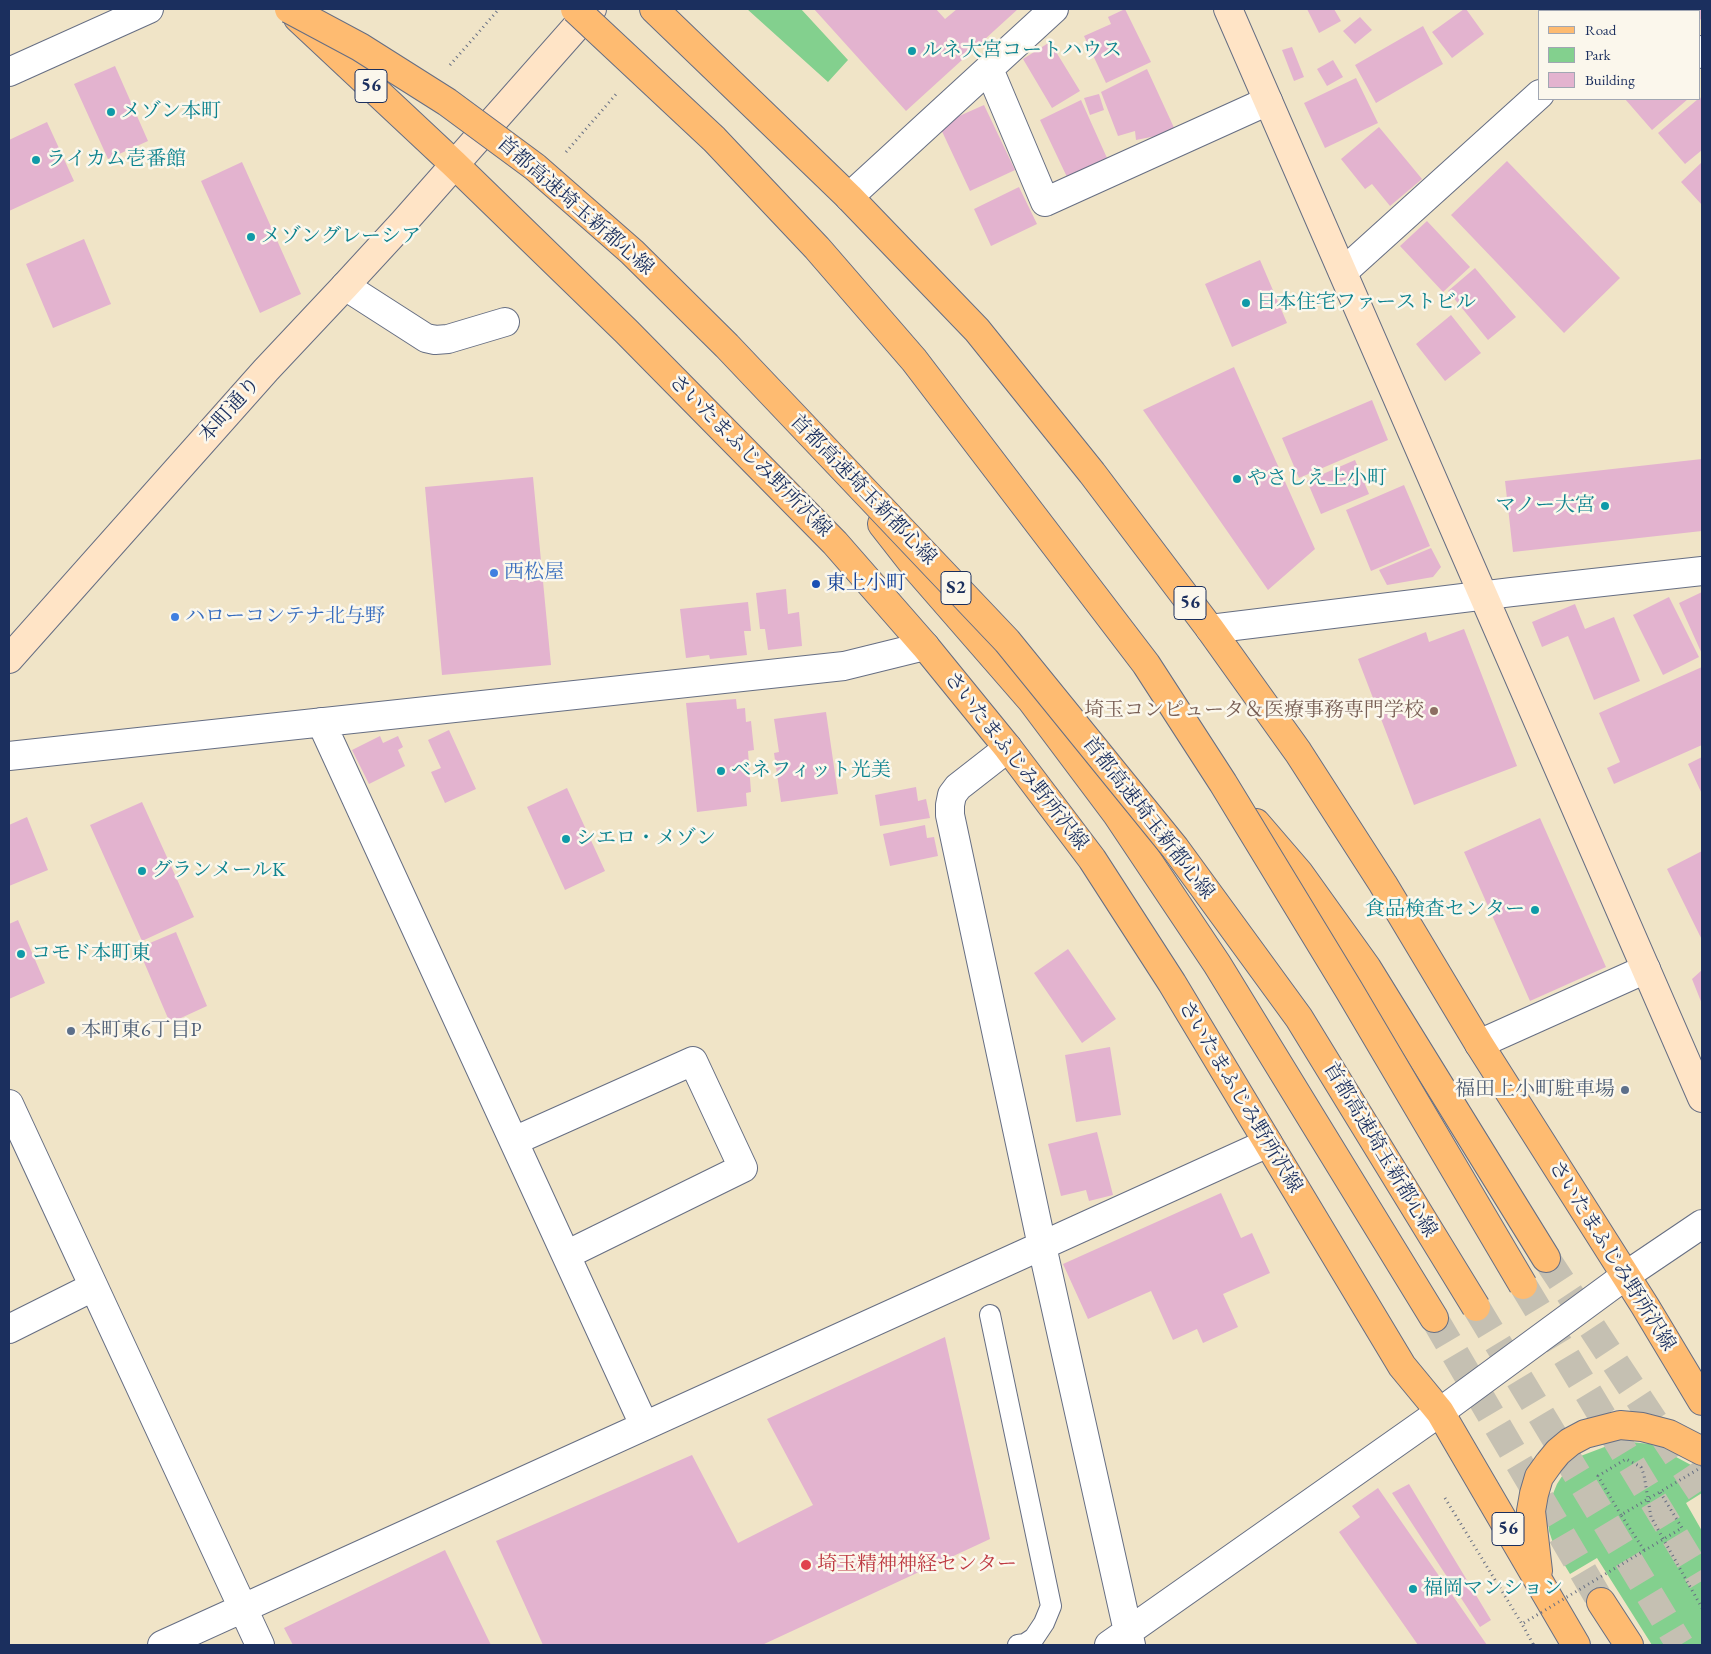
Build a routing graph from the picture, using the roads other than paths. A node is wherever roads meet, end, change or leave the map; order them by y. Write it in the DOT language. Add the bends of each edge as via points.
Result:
graph roads {
  1 [pos="149,9"];
  2 [pos="288,9"];
  3 [pos="575,9"];
  4 [pos="592,9"];
  5 [pos="654,9"];
  6 [pos="1054,9"];
  7 [pos="1228,9"];
  8 [pos="989,69"];
  9 [pos="9,72"];
  10 [pos="1538,96"];
  11 [pos="1268,101"];
  12 [pos="454,164"];
  13 [pos="849,197"];
  14 [pos="1343,272"];
  15 [pos="345,286"];
  16 [pos="505,322"];
  17 [pos="817,440"];
  18 [pos="1702,572"];
  19 [pos="1484,596"];
  20 [pos="1210,629"];
  21 [pos="925,646"];
  22 [pos="9,659"];
  23 [pos="321,722"];
  24 [pos="1008,748"];
  25 [pos="9,756"];
  26 [pos="1223,783"];
  27 [pos="1646,969"];
  28 [pos="1479,1044"];
  29 [pos="1702,1098"];
  30 [pos="9,1104"];
  31 [pos="514,1141"];
  32 [pos="1268,1143"];
  33 [pos="1702,1224"];
  34 [pos="1042,1246"];
  35 [pos="566,1255"];
  36 [pos="1546,1258"];
  37 [pos="1626,1276"];
  38 [pos="1523,1285"];
  39 [pos="93,1287"];
  40 [pos="1476,1307"];
  41 [pos="990,1315"];
  42 [pos="1434,1318"];
  43 [pos="9,1329"];
  44 [pos="1702,1401"];
  45 [pos="1440,1412"];
  46 [pos="644,1425"];
  47 [pos="1702,1451"];
  48 [pos="1540,1585"];
  49 [pos="1601,1602"];
  50 [pos="243,1608"];
  51 [pos="1123,1641"];
  52 [pos="162,1645"];
  53 [pos="260,1645"];
  54 [pos="1018,1645"];
  55 [pos="1576,1645"];
  56 [pos="1629,1645"];
  1 -- 9 [label="street"];
  2 -- 12 [label="main road, さいたまふじみ野所沢線 / 56"];
  2 -- 17 [label="main road, 首都高速埼玉新都心線 / S2, bridge" via="360,47 447,102 535,167 632,252"];
  3 -- 26 [label="main road, bridge" via="714,139 817,248 914,360 1146,664"];
  4 -- 12 [label="street, 本町通り"];
  5 -- 13 [label="main road, さいたまふじみ野所沢線 / 56"];
  6 -- 8 [label="street"];
  7 -- 11 [label="street"];
  8 -- 11 [label="street" via="1045,202"];
  8 -- 13 [label="street"];
  10 -- 14 [label="street"];
  11 -- 14 [label="street"];
  12 -- 15 [label="street, 本町通り"];
  12 -- 21 [label="main road, さいたまふじみ野所沢線 / 56" via="626,331 835,543"];
  13 -- 20 [label="main road, さいたまふじみ野所沢線 / 56" via="977,330 1092,473"];
  14 -- 19 [label="street"];
  15 -- 16 [label="street" via="426,338 448,339"];
  15 -- 22 [label="street, 本町通り"];
  17 -- 40 [label="main road, 首都高速埼玉新都心線 / S2, bridge" via="1007,641 1175,848 1298,1018"];
  17 -- 42 [label="main road, bridge" via="918,570 1032,702 1116,813 1217,964"];
  18 -- 19 [label="street"];
  19 -- 20 [label="street"];
  19 -- 27 [label="street"];
  20 -- 28 [label="main road, さいたまふじみ野所沢線 / 56" via="1298,752 1383,884"];
  21 -- 23 [label="street" via="844,666"];
  21 -- 24 [label="main road, さいたまふじみ野所沢線 / 56"];
  23 -- 25 [label="street"];
  23 -- 31 [label="street"];
  24 -- 32 [label="main road, さいたまふじみ野所沢線 / 56" via="1092,859 1172,983"];
  24 -- 34 [label="street" via="958,787 952,795 950,815"];
  26 -- 36 [label="main road, bridge" via="1299,873 1367,968"];
  26 -- 38 [label="main road, bridge"];
  27 -- 28 [label="street"];
  27 -- 29 [label="street"];
  28 -- 37 [label="main road, さいたまふじみ野所沢線 / 56"];
  30 -- 39 [label="street"];
  31 -- 35 [label="street"];
  31 -- 35 [label="street" via="693,1061 743,1168"];
  32 -- 34 [label="street"];
  32 -- 45 [label="main road, さいたまふじみ野所沢線 / 56" via="1402,1366"];
  33 -- 37 [label="street"];
  34 -- 46 [label="street"];
  34 -- 51 [label="street"];
  35 -- 46 [label="street"];
  37 -- 44 [label="main road, さいたまふじみ野所沢線 / 56"];
  37 -- 45 [label="street"];
  39 -- 43 [label="street"];
  39 -- 50 [label="street"];
  41 -- 54 [label="lane" via="1051,1606 1034,1638"];
  45 -- 48 [label="main road, さいたまふじみ野所沢線 / 56"];
  45 -- 51 [label="street"];
  46 -- 50 [label="street"];
  47 -- 48 [label="main road" via="1669,1434 1620,1425 1584,1434 1558,1452 1540,1477 1531,1511"];
  48 -- 55 [label="main road, さいたまふじみ野所沢線 / 56"];
  49 -- 56 [label="main road"];
  50 -- 52 [label="street"];
  50 -- 53 [label="street"];
}
